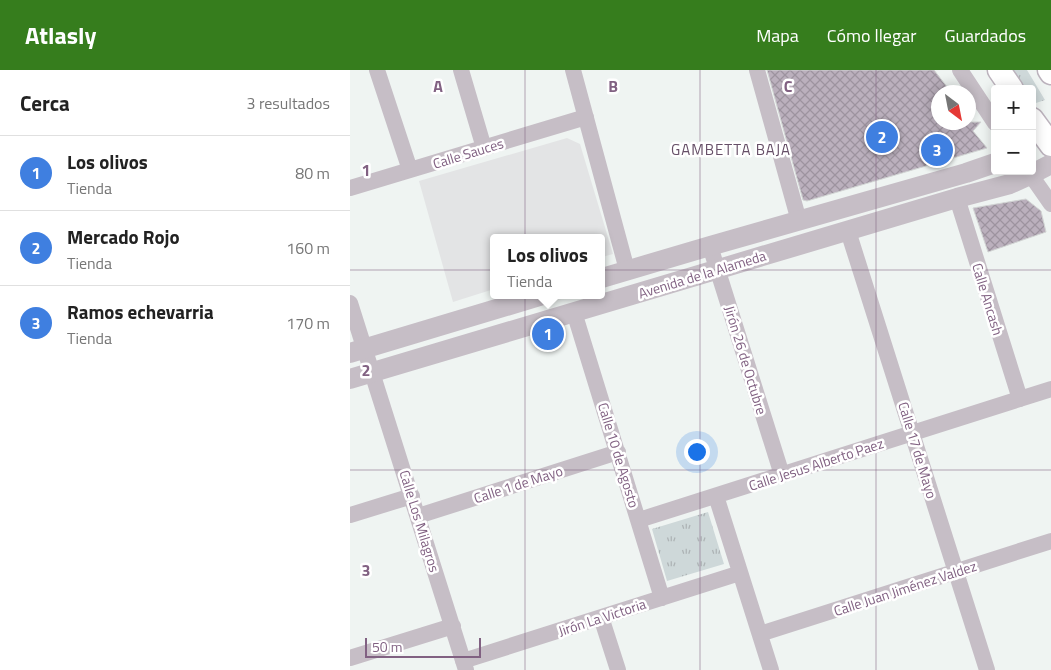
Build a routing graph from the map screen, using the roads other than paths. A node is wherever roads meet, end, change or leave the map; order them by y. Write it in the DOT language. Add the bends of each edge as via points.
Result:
graph roads {
  1 [pos="377,70"];
  2 [pos="461,70"];
  3 [pos="573,70"];
  4 [pos="757,70"];
  5 [pos="960,70"];
  6 [pos="999,70"];
  7 [pos="1049,70"];
  8 [pos="1051,73"];
  9 [pos="1009,85"];
  10 [pos="586,117"];
  11 [pos="991,117"];
  12 [pos="484,148"];
  13 [pos="991,164"];
  14 [pos="1051,164"];
  15 [pos="410,170"];
  16 [pos="1036,170"];
  17 [pos="1026,175"];
  18 [pos="1030,175"];
  19 [pos="350,188"];
  20 [pos="956,198"];
  21 [pos="1051,204"];
  22 [pos="799,221"];
  23 [pos="848,231"];
  24 [pos="710,246"];
  25 [pos="627,270"];
  26 [pos="718,270"];
  27 [pos="605,277"];
  28 [pos="530,299"];
  29 [pos="350,303"];
  30 [pos="574,312"];
  31 [pos="357,351"];
  32 [pos="372,372"];
  33 [pos="350,379"];
  34 [pos="1051,389"];
  35 [pos="1020,399"];
  36 [pos="912,433"];
  37 [pos="618,452"];
  38 [pos="782,474"];
  39 [pos="412,496"];
  40 [pos="716,496"];
  41 [pos="350,515"];
  42 [pos="418,516"];
  43 [pos="639,520"];
  44 [pos="1051,541"];
  45 [pos="956,572"];
  46 [pos="740,573"];
  47 [pos="662,598"];
  48 [pos="601,617"];
  49 [pos="452,626"];
  50 [pos="760,634"];
  51 [pos="350,658"];
  52 [pos="465,666"];
  53 [pos="618,670"];
  54 [pos="771,670"];
  55 [pos="987,670"];
  1 -- 15 [label="street"];
  2 -- 12 [label="street"];
  3 -- 10 [label="street"];
  4 -- 22 [label="street"];
  5 -- 11 [label="street"];
  6 -- 9 [label="main road"];
  7 -- 8 [label="main road"];
  10 -- 12 [label="street, Calle Sauces"];
  10 -- 25 [label="street"];
  12 -- 15 [label="street, Calle Sauces"];
  13 -- 22 [label="street, Avenida de la Alameda"];
  14 -- 16 [label="street, Avenida de la Alameda"];
  15 -- 19 [label="street, Calle Sauces"];
  17 -- 20 [label="street, Avenida de la Alameda" via="1010,184"];
  18 -- 21 [label="street"];
  20 -- 23 [label="street, Avenida de la Alameda"];
  20 -- 35 [label="street, Calle Ancash"];
  22 -- 24 [label="street, Avenida de la Alameda"];
  23 -- 26 [label="street, Avenida de la Alameda"];
  23 -- 36 [label="street, Calle 17 de Mayo"];
  24 -- 25 [label="street, Avenida de la Alameda"];
  24 -- 26 [label="street, Jirón 26 de Octubre"];
  25 -- 27 [label="street, Avenida de la Alameda"];
  26 -- 30 [label="street, Avenida de la Alameda"];
  26 -- 38 [label="street, Jirón 26 de Octubre"];
  28 -- 31 [label="street"];
  29 -- 31 [label="street, Calle Los Milagros"];
  30 -- 32 [label="street, Avenida de la Alameda"];
  30 -- 37 [label="street, Calle 10 de Agosto"];
  31 -- 32 [label="street, Calle Los Milagros"];
  32 -- 33 [label="street, Avenida de la Alameda"];
  32 -- 39 [label="street, Calle Los Milagros"];
  34 -- 35 [label="street, Calle Jesus Alberto Paez"];
  35 -- 36 [label="street, Calle Jesus Alberto Paez"];
  36 -- 38 [label="street, Calle Jesus Alberto Paez"];
  36 -- 45 [label="street, Calle 17 de Mayo"];
  37 -- 42 [label="street, Calle 1 de Mayo"];
  37 -- 43 [label="street, Calle 10 de Agosto"];
  38 -- 40 [label="street, Calle Jesus Alberto Paez"];
  39 -- 41 [label="street"];
  39 -- 42 [label="street, Calle Los Milagros"];
  40 -- 43 [label="street, Calle Jesus Alberto Paez"];
  40 -- 46 [label="street"];
  42 -- 49 [label="street, Calle Los Milagros"];
  43 -- 47 [label="street, Calle 10 de Agosto"];
  44 -- 45 [label="street, Calle Juan Jiménez Valdez"];
  45 -- 50 [label="street, Calle Juan Jiménez Valdez"];
  45 -- 55 [label="street, Calle 17 de Mayo"];
  46 -- 47 [label="street, Jirón La Victoria"];
  46 -- 50 [label="street"];
  47 -- 48 [label="street, Jirón La Victoria"];
  48 -- 52 [label="street, Jirón La Victoria"];
  48 -- 53 [label="street"];
  49 -- 51 [label="street"];
  49 -- 52 [label="street, Calle Los Milagros"];
  50 -- 54 [label="street"];
}
